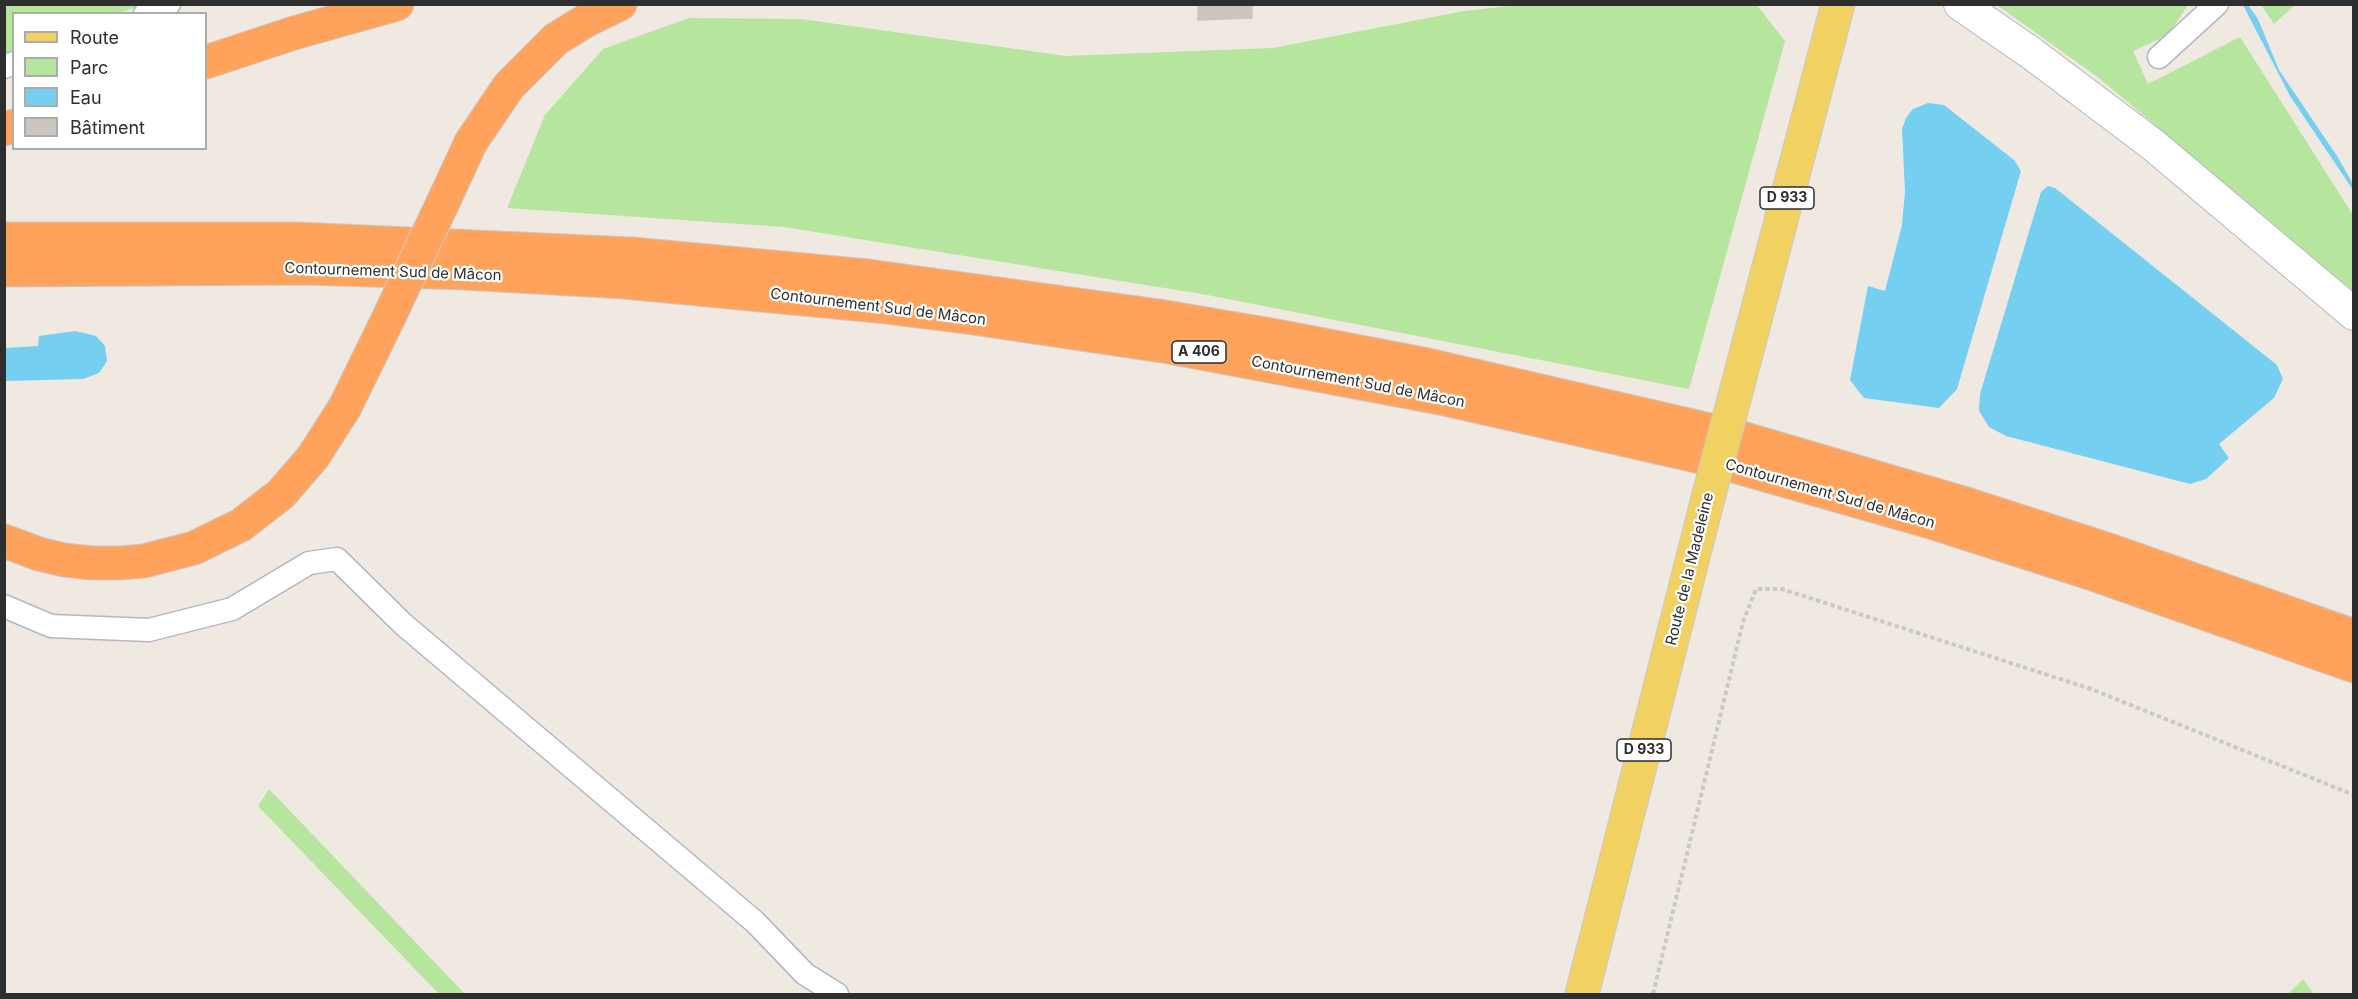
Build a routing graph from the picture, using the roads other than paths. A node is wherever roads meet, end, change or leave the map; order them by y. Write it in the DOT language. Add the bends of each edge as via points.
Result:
graph roads {
  1 [pos="169,4"];
  2 [pos="397,4"];
  3 [pos="620,4"];
  4 [pos="1838,4"];
  5 [pos="1960,4"];
  6 [pos="2217,4"];
  7 [pos="150,12"];
  8 [pos="2159,57"];
  9 [pos="207,63"];
  10 [pos="4,239"];
  11 [pos="4,270"];
  12 [pos="2354,314"];
  13 [pos="4,541"];
  14 [pos="4,606"];
  15 [pos="2354,636"];
  16 [pos="2354,666"];
  17 [pos="837,994"];
  18 [pos="1582,994"];
  1 -- 7 [label="street"];
  2 -- 9 [label="highway"];
  3 -- 13 [label="highway, bridge" via="556,39 509,86 471,142 345,407 313,457 280,494 242,525 194,548 144,561 64,560"];
  4 -- 18 [label="main road, Route de la Madeleine / D 933, bridge"];
  5 -- 12 [label="main road" via="2152,144"];
  6 -- 8 [label="street"];
  10 -- 15 [label="highway, Contournement Sud de Mâcon / A 406" via="297,238 632,254 964,288 1202,323 1428,366 1732,435 2112,550"];
  11 -- 16 [label="highway, Contournement Sud de Mâcon / A 406" via="305,268 624,282 951,315 1181,349 1440,398 1709,459 1937,524 2087,572"];
  14 -- 17 [label="street" via="51,626 149,630 232,609 309,563 337,559 403,624 755,922 805,974"];
}
